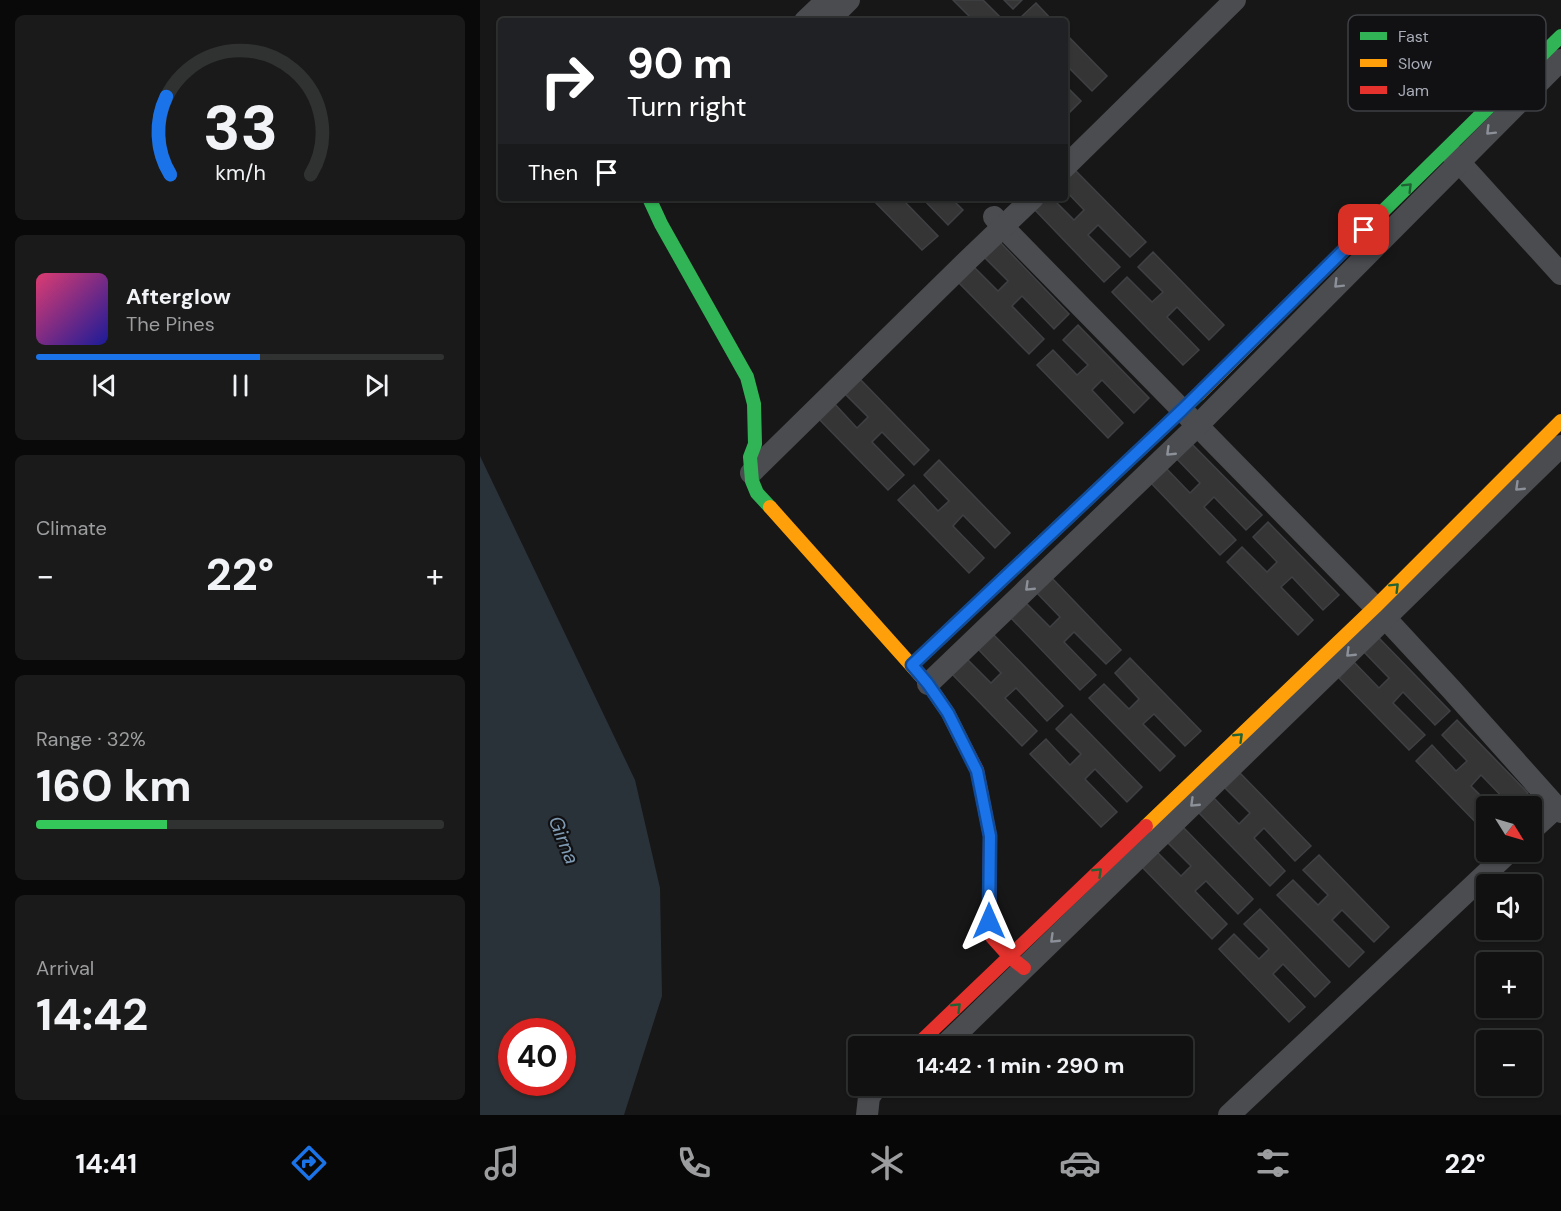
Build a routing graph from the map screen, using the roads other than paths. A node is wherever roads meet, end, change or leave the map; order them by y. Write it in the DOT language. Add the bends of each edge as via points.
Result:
graph roads {
  1 [pos="827,0"];
  2 [pos="849,0"];
  3 [pos="1217,0"];
  4 [pos="1235,0"];
  5 [pos="808,18"];
  6 [pos="831,18"];
  7 [pos="1561,36"];
  8 [pos="1546,53"];
  9 [pos="1561,60"];
  10 [pos="1546,73"];
  11 [pos="1494,111"];
  12 [pos="1504,111"];
  13 [pos="1068,146"];
  14 [pos="1453,156"];
  15 [pos="1068,163"];
  16 [pos="650,201"];
  17 [pos="1012,201"];
  18 [pos="1029,201"];
  19 [pos="999,222"];
  20 [pos="1561,274"];
  21 [pos="1182,410"];
  22 [pos="1561,421"];
  23 [pos="1197,426"];
  24 [pos="755,444"];
  25 [pos="1561,446"];
  26 [pos="751,473"];
  27 [pos="1380,613"];
  28 [pos="912,665"];
  29 [pos="928,684"];
  30 [pos="1559,809"];
  31 [pos="1542,823"];
  32 [pos="1498,862"];
  33 [pos="1017,963"];
  34 [pos="928,1036"];
  35 [pos="952,1036"];
  36 [pos="870,1096"];
  37 [pos="867,1115"];
  38 [pos="1229,1115"];
  1 -- 5 [label="street"];
  2 -- 6 [label="street"];
  3 -- 13 [label="street"];
  4 -- 15 [label="street"];
  7 -- 8 [label="street"];
  9 -- 10 [label="street, one-way"];
  11 -- 14 [label="street"];
  12 -- 14 [label="street, one-way"];
  14 -- 20 [label="street"];
  21 -- 14 [label="street, one-way"];
  14 -- 23 [label="street, one-way"];
  16 -- 24 [label="street" via="747,377 754,404"];
  17 -- 19 [label="street"];
  18 -- 19 [label="street"];
  19 -- 21 [label="street"];
  19 -- 24 [label="street"];
  19 -- 26 [label="street" via="969,259"];
  21 -- 23 [label="street"];
  21 -- 28 [label="street"];
  27 -- 22 [label="street, one-way"];
  23 -- 27 [label="street"];
  23 -- 29 [label="street, one-way"];
  24 -- 26 [label="street" via="750,457"];
  25 -- 27 [label="street, one-way"];
  26 -- 28 [label="street" via="757,493"];
  27 -- 30 [label="street"];
  27 -- 33 [label="street"];
  28 -- 29 [label="street"];
  29 -- 33 [label="street" via="948,713 977,771 990,836 992,937"];
  30 -- 31 [label="street"];
  32 -- 38 [label="street"];
  34 -- 33 [label="street, one-way"];
  33 -- 35 [label="street"];
  36 -- 37 [label="street"];
}
